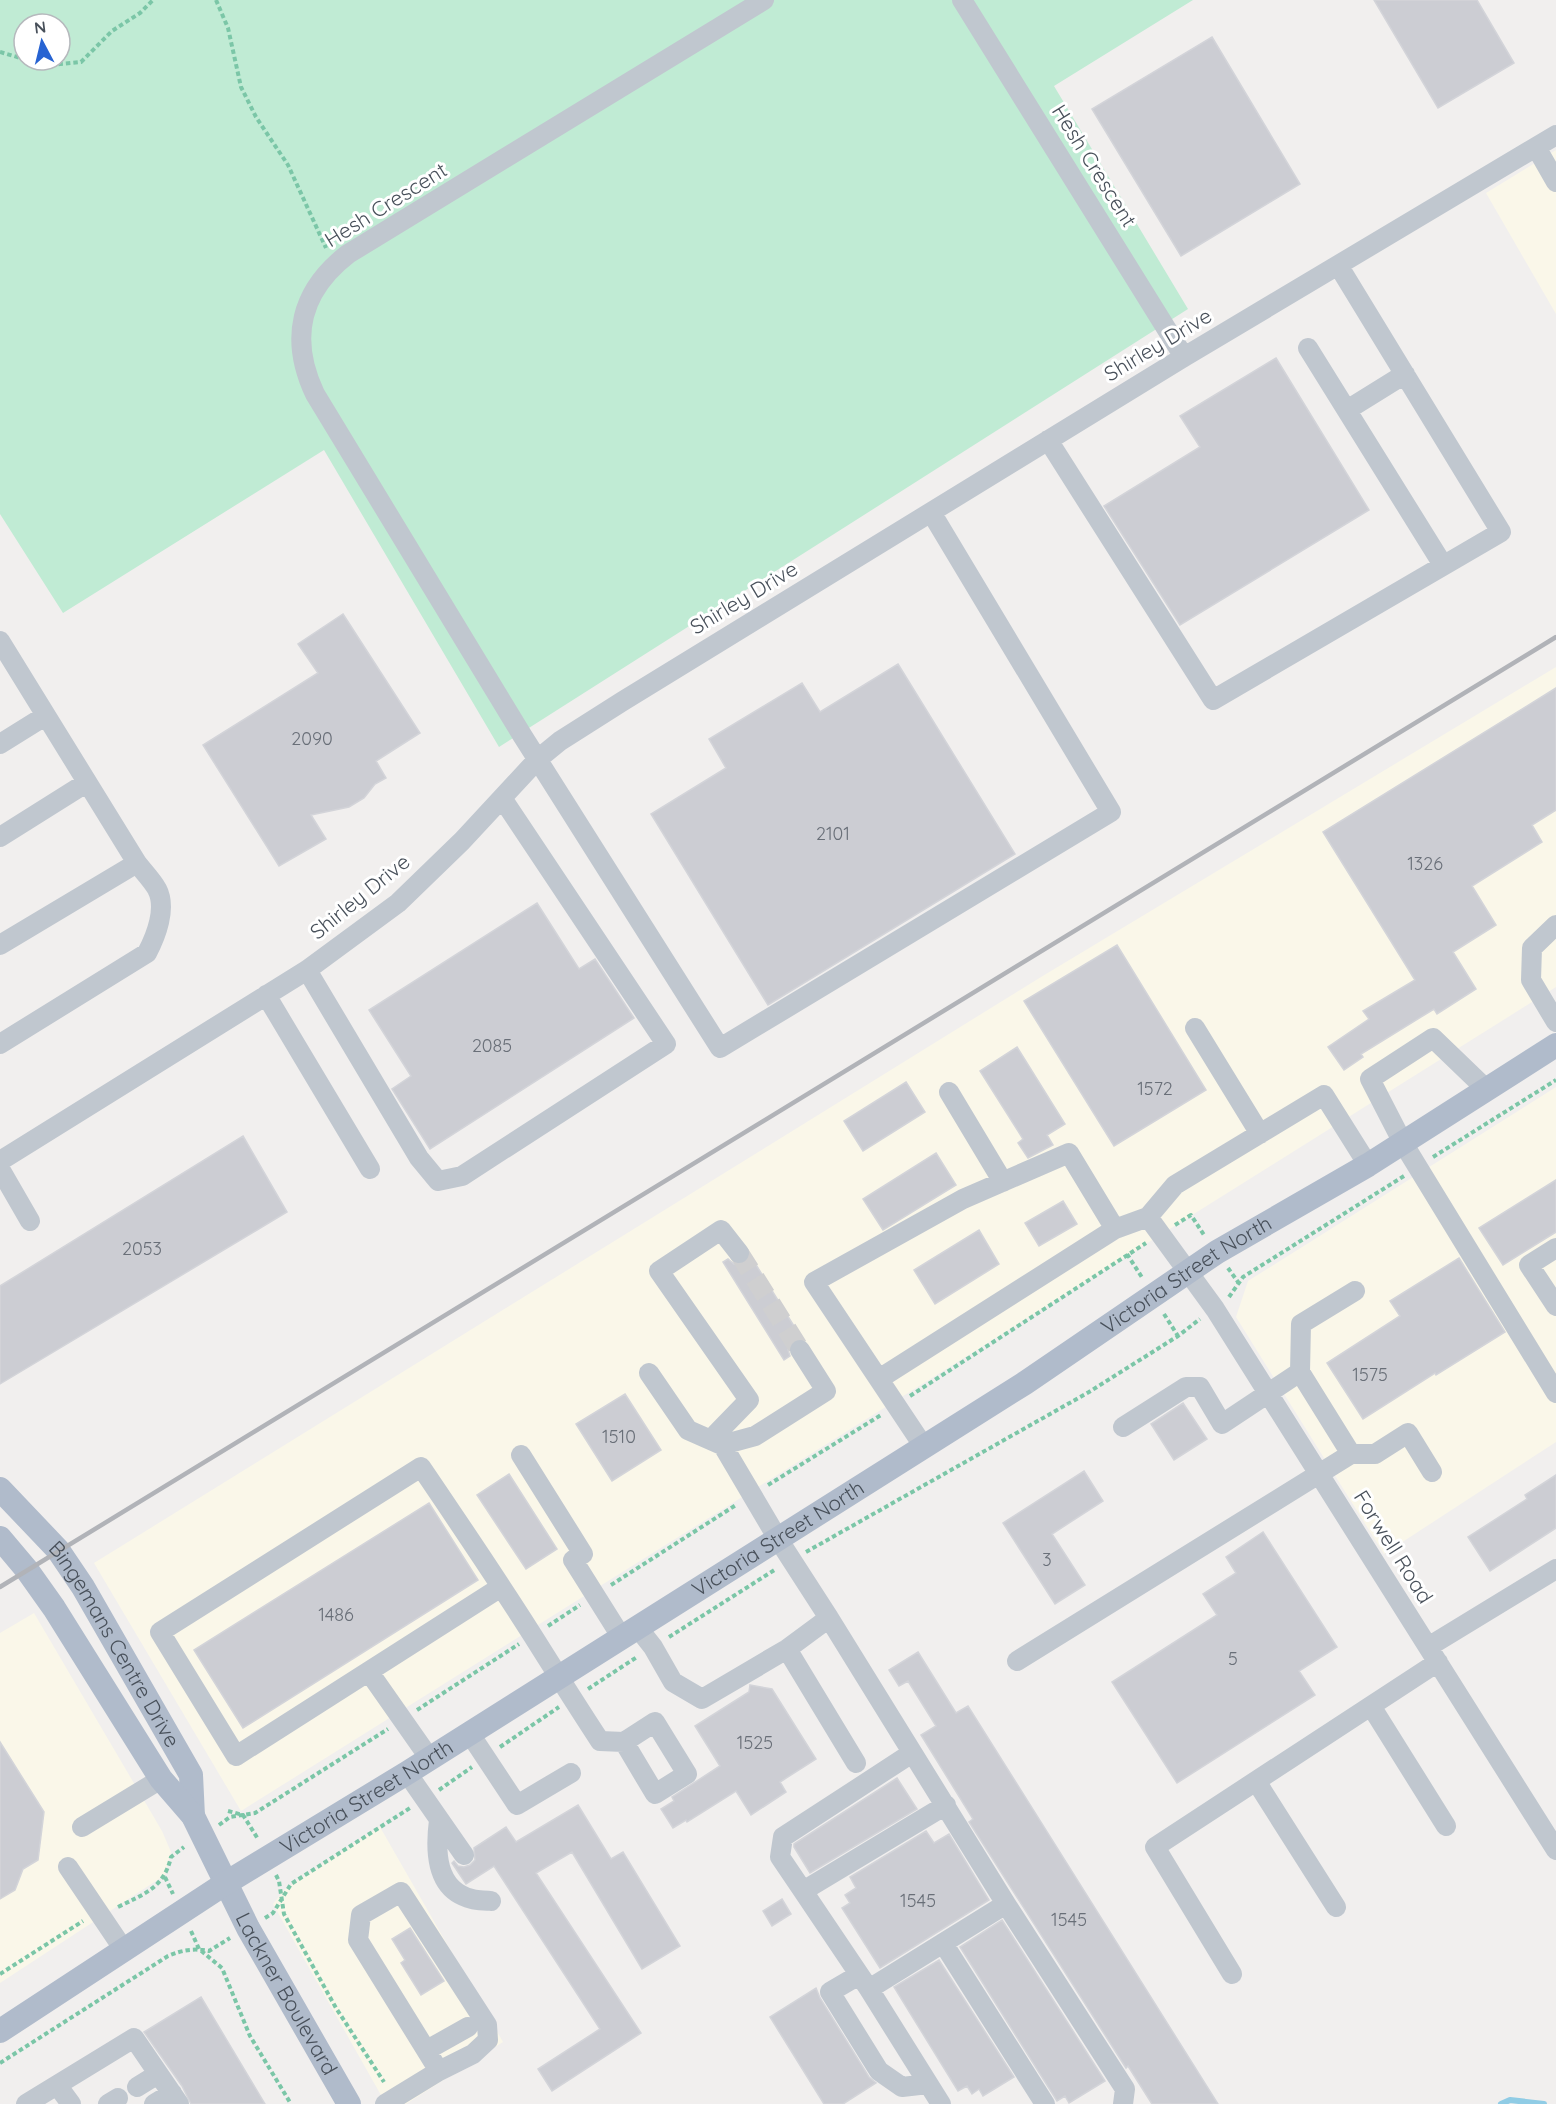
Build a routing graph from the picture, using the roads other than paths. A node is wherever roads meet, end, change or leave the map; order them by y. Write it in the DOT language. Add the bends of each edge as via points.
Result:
graph roads {
  1 [pos="764,0"];
  2 [pos="963,0"];
  3 [pos="1556,135"];
  4 [pos="1536,147"];
  5 [pos="1556,182"];
  6 [pos="1338,265"];
  7 [pos="1308,348"];
  8 [pos="1184,357"];
  9 [pos="1405,374"];
  10 [pos="1347,410"];
  11 [pos="1047,440"];
  12 [pos="931,512"];
  13 [pos="1443,565"];
  14 [pos="0,641"];
  15 [pos="45,716"];
  16 [pos="0,744"];
  17 [pos="538,759"];
  18 [pos="86,783"];
  19 [pos="502,798"];
  20 [pos="0,837"];
  21 [pos="137,863"];
  22 [pos="1556,925"];
  23 [pos="0,945"];
  24 [pos="307,970"];
  25 [pos="266,995"];
  26 [pos="1556,1022"];
  27 [pos="1195,1028"];
  28 [pos="0,1044"];
  29 [pos="1556,1045"];
  30 [pos="1486,1089"];
  31 [pos="949,1092"];
  32 [pos="1260,1134"];
  33 [pos="1403,1143"];
  34 [pos="0,1161"];
  35 [pos="1368,1165"];
  36 [pos="0,1169"];
  37 [pos="370,1169"];
  38 [pos="1003,1182"];
  39 [pos="1148,1217"];
  40 [pos="30,1221"];
  41 [pos="1115,1229"];
  42 [pos="1556,1248"];
  43 [pos="739,1253"];
  44 [pos="1187,1272"];
  45 [pos="1355,1290"];
  46 [pos="1556,1306"];
  47 [pos="800,1350"];
  48 [pos="1300,1372"];
  49 [pos="649,1373"];
  50 [pos="879,1379"];
  51 [pos="1268,1393"];
  52 [pos="1556,1393"];
  53 [pos="1123,1426"];
  54 [pos="719,1439"];
  55 [pos="924,1447"];
  56 [pos="1351,1454"];
  57 [pos="520,1455"];
  58 [pos="1432,1472"];
  59 [pos="1320,1475"];
  60 [pos="0,1489"];
  61 [pos="0,1538"];
  62 [pos="778,1539"];
  63 [pos="1556,1569"];
  64 [pos="501,1587"];
  65 [pos="829,1618"];
  66 [pos="630,1633"];
  67 [pos="787,1649"];
  68 [pos="1433,1654"];
  69 [pos="1017,1660"];
  70 [pos="369,1672"];
  71 [pos="558,1678"];
  72 [pos="1371,1706"];
  73 [pos="470,1734"];
  74 [pos="624,1742"];
  75 [pos="912,1753"];
  76 [pos="430,1759"];
  77 [pos="855,1763"];
  78 [pos="407,1773"];
  79 [pos="571,1773"];
  80 [pos="161,1779"];
  81 [pos="1256,1781"];
  82 [pos="946,1805"];
  83 [pos="193,1816"];
  84 [pos="440,1820"];
  85 [pos="1446,1826"];
  86 [pos="82,1827"];
  87 [pos="1556,1850"];
  88 [pos="464,1855"];
  89 [pos="68,1867"];
  90 [pos="226,1883"];
  91 [pos="803,1891"];
  92 [pos="491,1901"];
  93 [pos="1006,1904"];
  94 [pos="1336,1907"];
  95 [pos="943,1943"];
  96 [pos="124,1950"];
  97 [pos="1232,1974"];
  98 [pos="864,1982"];
  99 [pos="468,2027"];
  100 [pos="0,2031"];
  101 [pos="427,2050"];
  102 [pos="440,2071"];
  103 [pos="158,2074"];
  104 [pos="928,2084"];
  105 [pos="57,2085"];
  106 [pos="137,2087"];
  107 [pos="175,2099"];
  108 [pos="390,2101"];
  109 [pos="26,2104"];
  110 [pos="71,2104"];
  111 [pos="154,2104"];
  112 [pos="349,2104"];
  113 [pos="941,2104"];
  114 [pos="1045,2104"];
  115 [pos="1123,2104"];
  1 -- 17 [label="street, Hesh Crescent" via="348,254 313,292 302,325 302,360 326,412"];
  2 -- 8 [label="street, Hesh Crescent"];
  3 -- 4 [label="street, Shirley Drive"];
  4 -- 5 [label="street"];
  4 -- 6 [label="street, Shirley Drive"];
  6 -- 8 [label="street, Shirley Drive"];
  6 -- 9 [label="street"];
  7 -- 10 [label="street"];
  8 -- 11 [label="street, Shirley Drive"];
  9 -- 10 [label="street"];
  9 -- 13 [label="street" via="1501,532"];
  10 -- 13 [label="street"];
  11 -- 12 [label="street, Shirley Drive"];
  11 -- 13 [label="street" via="1213,700"];
  12 -- 17 [label="street, Shirley Drive" via="623,700"];
  12 -- 17 [label="street, Hesh Crescent" via="1111,812 720,1048"];
  14 -- 15 [label="street"];
  15 -- 16 [label="street"];
  15 -- 18 [label="street"];
  17 -- 19 [label="street, Shirley Drive"];
  18 -- 20 [label="street"];
  18 -- 21 [label="street"];
  19 -- 24 [label="street, Shirley Drive" via="398,903"];
  19 -- 24 [label="street" via="666,1044 462,1176 438,1181 419,1158"];
  21 -- 23 [label="street"];
  21 -- 28 [label="street" via="158,891 160,915 156,937 147,953"];
  22 -- 26 [label="street" via="1532,948 1532,980"];
  24 -- 25 [label="street, Shirley Drive"];
  25 -- 34 [label="street, Shirley Drive"];
  25 -- 37 [label="street"];
  27 -- 32 [label="street"];
  29 -- 30 [label="main road, Victoria Street North"];
  30 -- 33 [label="main road, Victoria Street North"];
  30 -- 33 [label="street" via="1433,1038 1370,1079"];
  31 -- 38 [label="street"];
  32 -- 35 [label="street" via="1324,1095"];
  32 -- 39 [label="street" via="1175,1185"];
  33 -- 35 [label="main road, Victoria Street North"];
  33 -- 52 [label="street"];
  35 -- 44 [label="main road, Victoria Street North"];
  36 -- 40 [label="street"];
  38 -- 41 [label="street" via="1069,1153"];
  38 -- 50 [label="street" via="963,1199 814,1282"];
  39 -- 41 [label="street"];
  39 -- 44 [label="street, Forwell Road"];
  41 -- 50 [label="street"];
  42 -- 46 [label="street" via="1530,1265"];
  43 -- 54 [label="street" via="721,1230 659,1271 749,1400"];
  44 -- 51 [label="street, Forwell Road"];
  44 -- 55 [label="main road, Victoria Street North"];
  45 -- 48 [label="street" via="1301,1324"];
  47 -- 54 [label="street" via="826,1391 755,1436"];
  48 -- 51 [label="street"];
  48 -- 56 [label="street"];
  49 -- 54 [label="street" via="688,1430"];
  50 -- 55 [label="street"];
  51 -- 53 [label="street" via="1222,1424 1200,1387 1186,1387"];
  51 -- 59 [label="street, Forwell Road"];
  54 -- 62 [label="street"];
  55 -- 62 [label="main road, Victoria Street North"];
  56 -- 58 [label="street" via="1375,1454 1408,1433"];
  56 -- 59 [label="street"];
  57 -- 66 [label="street" via="583,1554 573,1560"];
  59 -- 68 [label="street, Forwell Road"];
  59 -- 69 [label="street"];
  60 -- 83 [label="main road, Bingemans Centre Drive" via="58,1550 83,1587 191,1775"];
  61 -- 80 [label="main road, Bingemans Centre Drive" via="54,1608"];
  62 -- 65 [label="street"];
  62 -- 66 [label="main road, Victoria Street North"];
  63 -- 68 [label="street"];
  64 -- 70 [label="street"];
  64 -- 70 [label="street" via="422,1467 160,1632 236,1756"];
  64 -- 71 [label="street"];
  65 -- 67 [label="street"];
  65 -- 75 [label="street"];
  66 -- 67 [label="street" via="653,1647 673,1682 702,1699"];
  66 -- 71 [label="main road, Victoria Street North"];
  67 -- 77 [label="street"];
  68 -- 72 [label="street"];
  68 -- 87 [label="street, Forwell Road"];
  70 -- 76 [label="street"];
  71 -- 73 [label="main road, Victoria Street North"];
  71 -- 74 [label="street" via="600,1741"];
  72 -- 81 [label="street"];
  72 -- 85 [label="street"];
  73 -- 76 [label="main road, Victoria Street North"];
  73 -- 79 [label="street" via="517,1805"];
  75 -- 82 [label="street"];
  75 -- 91 [label="street" via="783,1837 780,1857"];
  76 -- 78 [label="main road, Victoria Street North"];
  78 -- 84 [label="street"];
  78 -- 90 [label="main road, Victoria Street North"];
  80 -- 83 [label="main road, Bingemans Centre Drive"];
  80 -- 86 [label="street"];
  81 -- 94 [label="street"];
  81 -- 97 [label="street" via="1155,1847"];
  82 -- 91 [label="street"];
  82 -- 93 [label="street"];
  83 -- 90 [label="main road, Bingemans Centre Drive"];
  84 -- 88 [label="street"];
  84 -- 92 [label="street" via="436,1845 439,1868 451,1888 471,1899"];
  89 -- 96 [label="street"];
  90 -- 96 [label="main road, Victoria Street North"];
  90 -- 112 [label="main road, Lackner Boulevard"];
  91 -- 98 [label="street"];
  93 -- 95 [label="street"];
  93 -- 115 [label="street" via="1125,2089"];
  95 -- 98 [label="street"];
  95 -- 114 [label="street"];
  96 -- 100 [label="main road, Victoria Street North"];
  98 -- 104 [label="street"];
  98 -- 104 [label="street" via="830,1992 879,2071 902,2087"];
  99 -- 101 [label="street"];
  101 -- 102 [label="street"];
  101 -- 102 [label="street" via="358,1940 361,1915 401,1892 487,2025 488,2040 473,2054"];
  102 -- 108 [label="street"];
  103 -- 105 [label="street" via="134,2038"];
  103 -- 106 [label="street"];
  103 -- 107 [label="street"];
  104 -- 113 [label="street"];
  105 -- 109 [label="street"];
  105 -- 110 [label="street"];
  107 -- 111 [label="street"];
}
